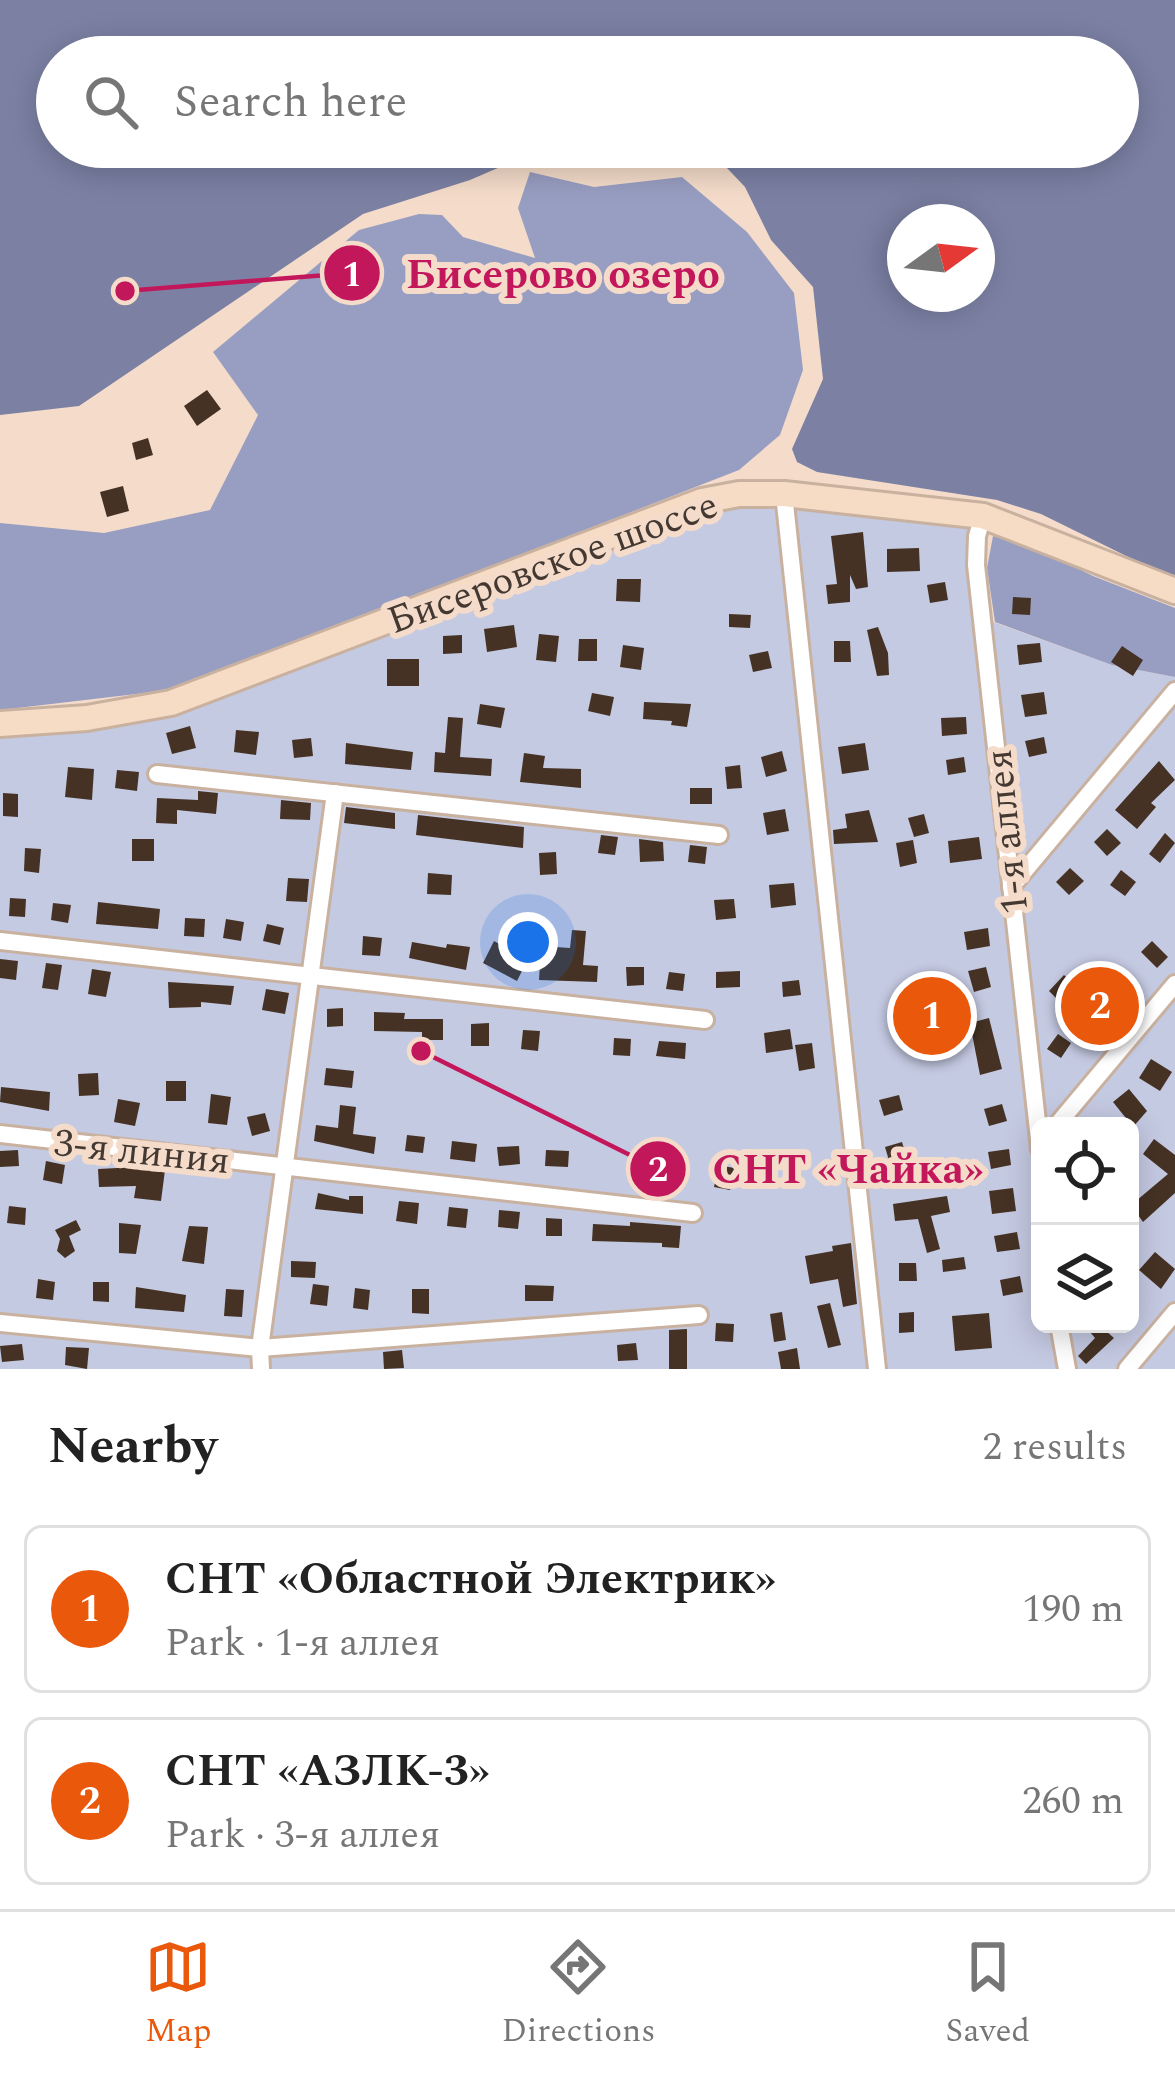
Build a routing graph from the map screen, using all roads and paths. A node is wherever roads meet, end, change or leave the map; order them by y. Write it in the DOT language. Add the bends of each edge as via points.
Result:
graph roads {
  1 [pos="784,494"];
  2 [pos="983,516"];
  3 [pos="1175,591"];
  4 [pos="1175,691"];
  5 [pos="0,724"];
  6 [pos="157,774"];
  7 [pos="335,793"];
  8 [pos="719,835"];
  9 [pos="1011,887"];
  10 [pos="0,941"];
  11 [pos="310,976"];
  12 [pos="1175,984"];
  13 [pos="705,1020"];
  14 [pos="1037,1117"];
  15 [pos="1064,1117"];
  16 [pos="0,1134"];
  17 [pos="285,1166"];
  18 [pos="693,1213"];
  19 [pos="1175,1312"];
  20 [pos="699,1315"];
  21 [pos="0,1323"];
  22 [pos="1061,1333"];
  23 [pos="260,1348"];
  24 [pos="261,1369"];
  25 [pos="877,1369"];
  26 [pos="1067,1369"];
  27 [pos="1127,1369"];
  1 -- 2 [label="main road, Бисеровское шоссе"];
  1 -- 5 [label="main road, Бисеровское шоссе" via="702,502 171,703"];
  1 -- 25 [label="street"];
  2 -- 3 [label="main road, Бисеровское шоссе"];
  2 -- 9 [label="street, 1-я аллея" via="976,565"];
  4 -- 9 [label="street"];
  6 -- 7 [label="street"];
  7 -- 8 [label="street"];
  7 -- 11 [label="street"];
  9 -- 14 [label="street, 1-я аллея"];
  10 -- 11 [label="street"];
  11 -- 13 [label="street"];
  11 -- 17 [label="street"];
  12 -- 15 [label="street"];
  16 -- 17 [label="street, 3-я линия"];
  17 -- 18 [label="street, 3-я линия"];
  17 -- 23 [label="street"];
  19 -- 27 [label="street"];
  20 -- 23 [label="street"];
  21 -- 23 [label="street"];
  22 -- 26 [label="street"];
  23 -- 24 [label="street"];
}
